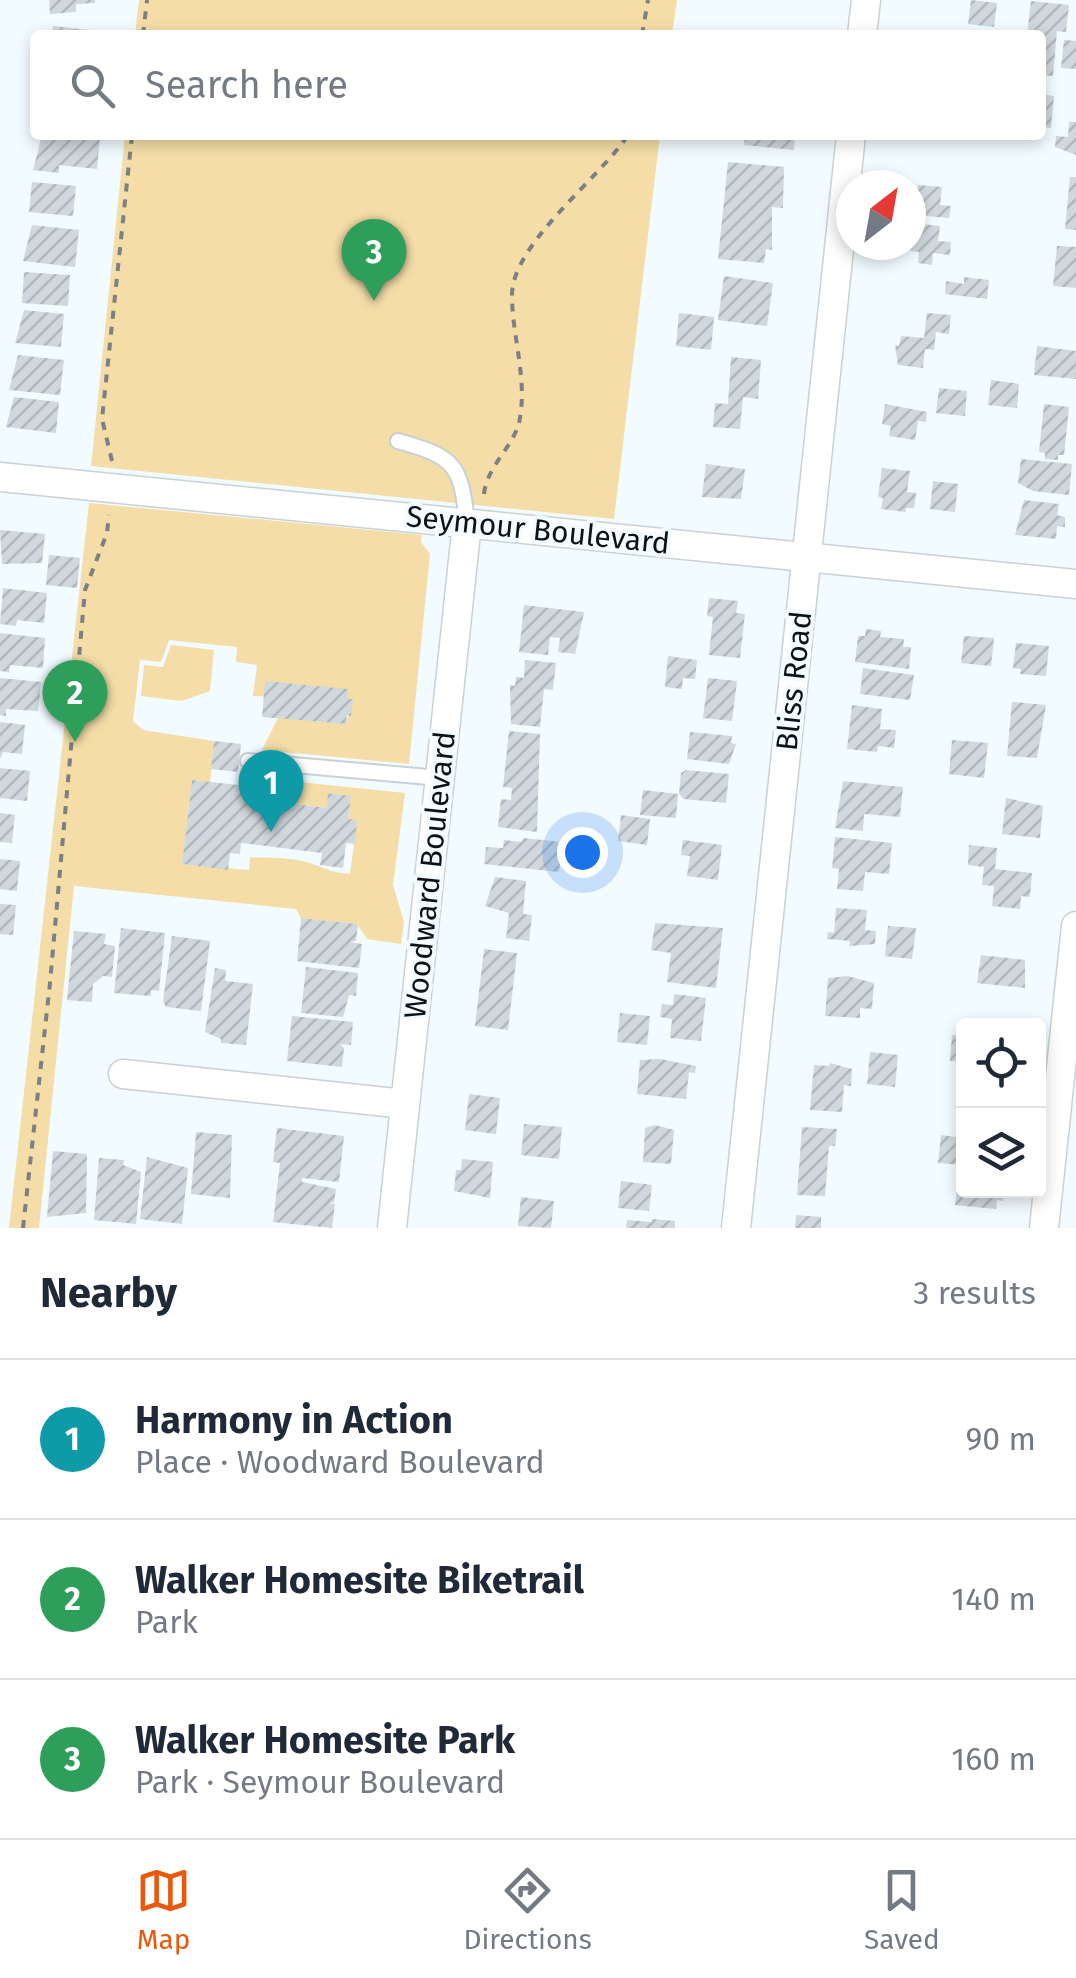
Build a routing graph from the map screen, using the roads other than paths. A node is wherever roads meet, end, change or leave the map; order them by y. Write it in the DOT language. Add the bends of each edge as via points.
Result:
graph roads {
  1 [pos="866,0"];
  2 [pos="863,30"];
  3 [pos="850,140"];
  4 [pos="398,441"];
  5 [pos="0,477"];
  6 [pos="475,516"];
  7 [pos="807,557"];
  8 [pos="1076,584"];
  9 [pos="248,761"];
  10 [pos="440,778"];
  11 [pos="1076,926"];
  12 [pos="122,1074"];
  13 [pos="405,1104"];
  14 [pos="392,1228"];
  15 [pos="736,1228"];
  16 [pos="1044,1228"];
  1 -- 2 [label="street"];
  3 -- 7 [label="street, Bliss Road"];
  4 -- 6 [label="lane" via="442,454 462,477"];
  5 -- 6 [label="street, Seymour Boulevard"];
  6 -- 7 [label="street, Seymour Boulevard"];
  6 -- 10 [label="street, Woodward Boulevard"];
  7 -- 8 [label="street, Seymour Boulevard"];
  7 -- 15 [label="street, Bliss Road"];
  9 -- 10 [label="lane"];
  10 -- 13 [label="street, Woodward Boulevard"];
  11 -- 16 [label="street"];
  12 -- 13 [label="street"];
  13 -- 14 [label="street, Woodward Boulevard"];
}
